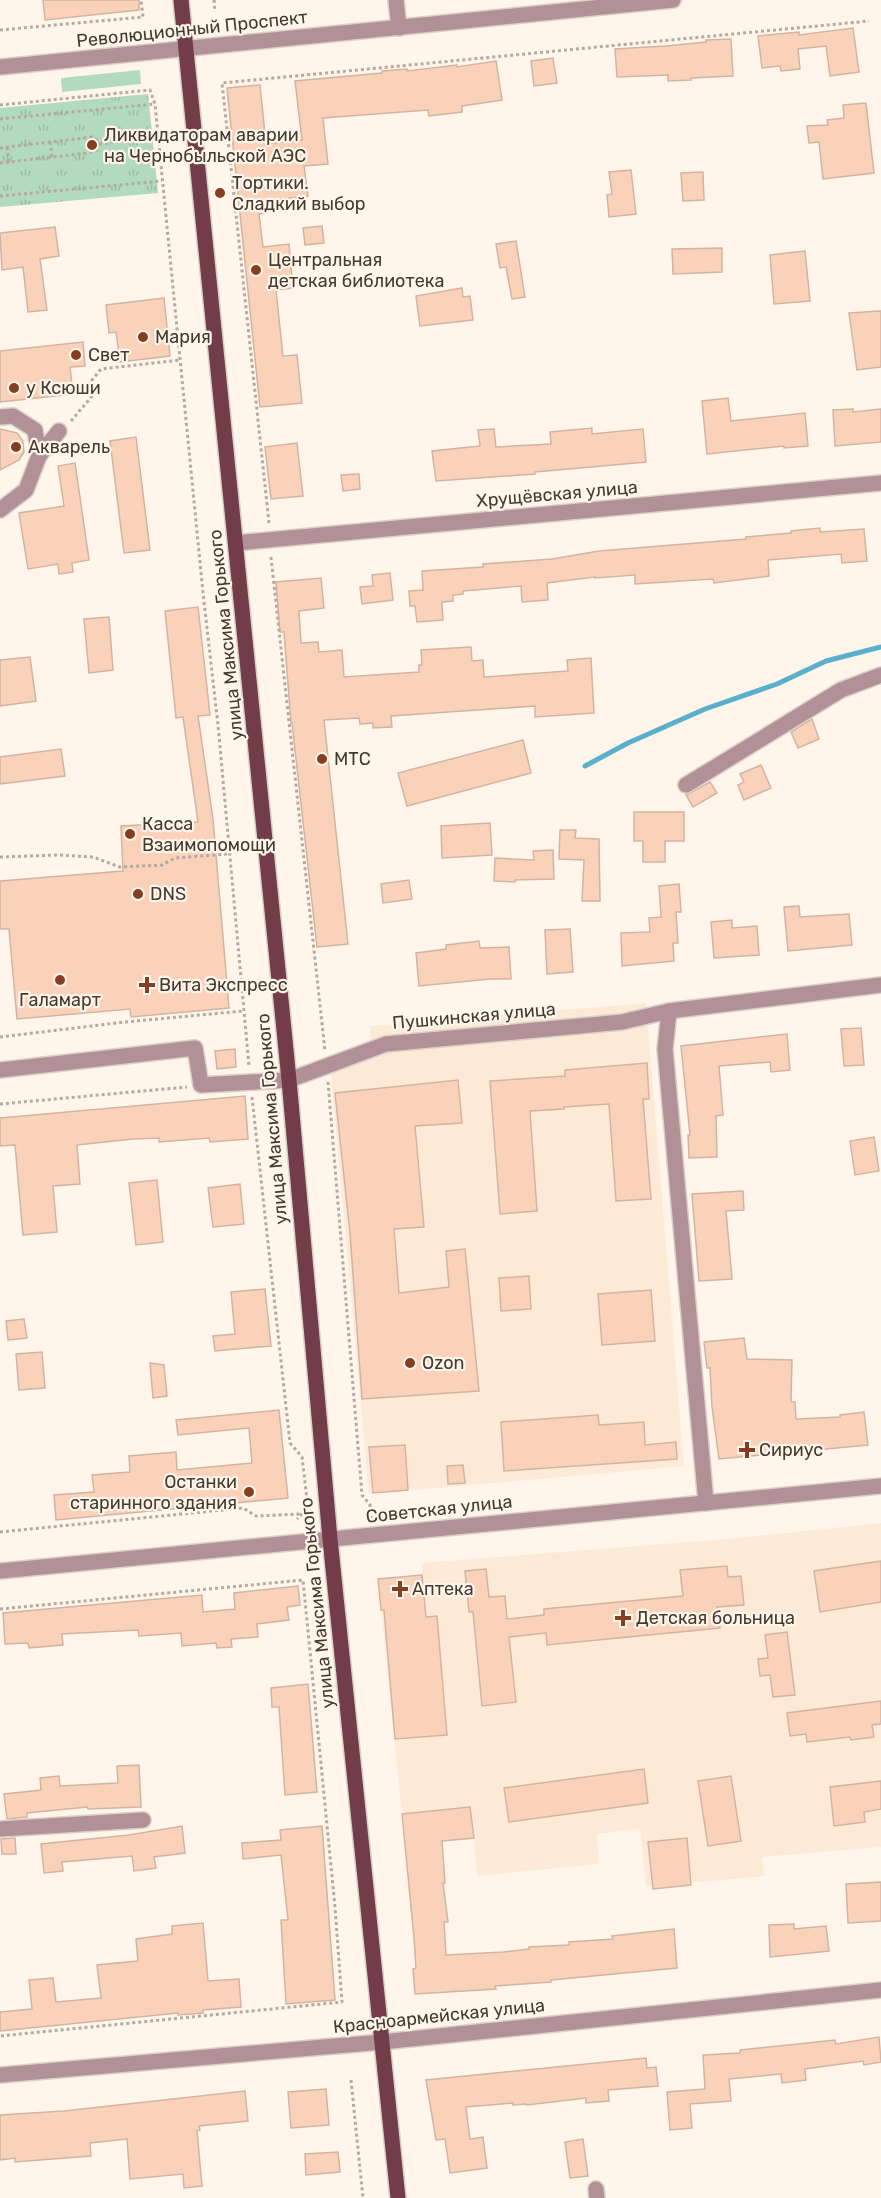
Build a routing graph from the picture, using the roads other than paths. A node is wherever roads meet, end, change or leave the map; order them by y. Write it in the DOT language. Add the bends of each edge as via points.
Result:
graph roads {
  1 [pos="181,0"];
  2 [pos="396,0"];
  3 [pos="673,0"];
  4 [pos="578,5"];
  5 [pos="399,28"];
  6 [pos="186,49"];
  7 [pos="0,67"];
  8 [pos="0,417"];
  9 [pos="59,431"];
  10 [pos="39,456"];
  11 [pos="881,483"];
  12 [pos="0,510"];
  13 [pos="236,543"];
  14 [pos="881,675"];
  15 [pos="686,785"];
  16 [pos="881,985"];
  17 [pos="669,1011"];
  18 [pos="0,1070"];
  19 [pos="289,1080"];
  20 [pos="881,1486"];
  21 [pos="706,1503"];
  22 [pos="330,1539"];
  23 [pos="0,1571"];
  24 [pos="143,1820"];
  25 [pos="0,1829"];
  26 [pos="881,1990"];
  27 [pos="382,2042"];
  28 [pos="0,2074"];
  29 [pos="398,2198"];
  1 -- 6 [label="main road, улица Максима Горького"];
  2 -- 5 [label="street"];
  3 -- 4 [label="street, Революционный Проспект"];
  4 -- 5 [label="street, Революционный Проспект"];
  5 -- 6 [label="street, Революционный Проспект"];
  6 -- 7 [label="street, Революционный Проспект"];
  6 -- 13 [label="main road, улица Максима Горького"];
  8 -- 10 [label="street" via="13,416 35,430"];
  9 -- 10 [label="street"];
  10 -- 12 [label="street" via="26,490"];
  11 -- 13 [label="street, Хрущёвская улица"];
  13 -- 19 [label="main road, улица Максима Горького"];
  14 -- 15 [label="street" via="841,690"];
  16 -- 17 [label="street, Пушкинская улица"];
  17 -- 19 [label="street, Пушкинская улица" via="622,1022 386,1044"];
  17 -- 21 [label="street" via="665,1049"];
  18 -- 19 [label="street, Пушкинская улица" via="195,1048 201,1085"];
  19 -- 22 [label="main road, улица Максима Горького"];
  20 -- 21 [label="street, Советская улица"];
  21 -- 22 [label="street, Советская улица"];
  22 -- 23 [label="street, Советская улица"];
  22 -- 27 [label="main road, улица Максима Горького"];
  24 -- 25 [label="street"];
  26 -- 27 [label="street, Красноармейская улица"];
  27 -- 28 [label="street, Красноармейская улица"];
  27 -- 29 [label="main road, улица Максима Горького"];
}
